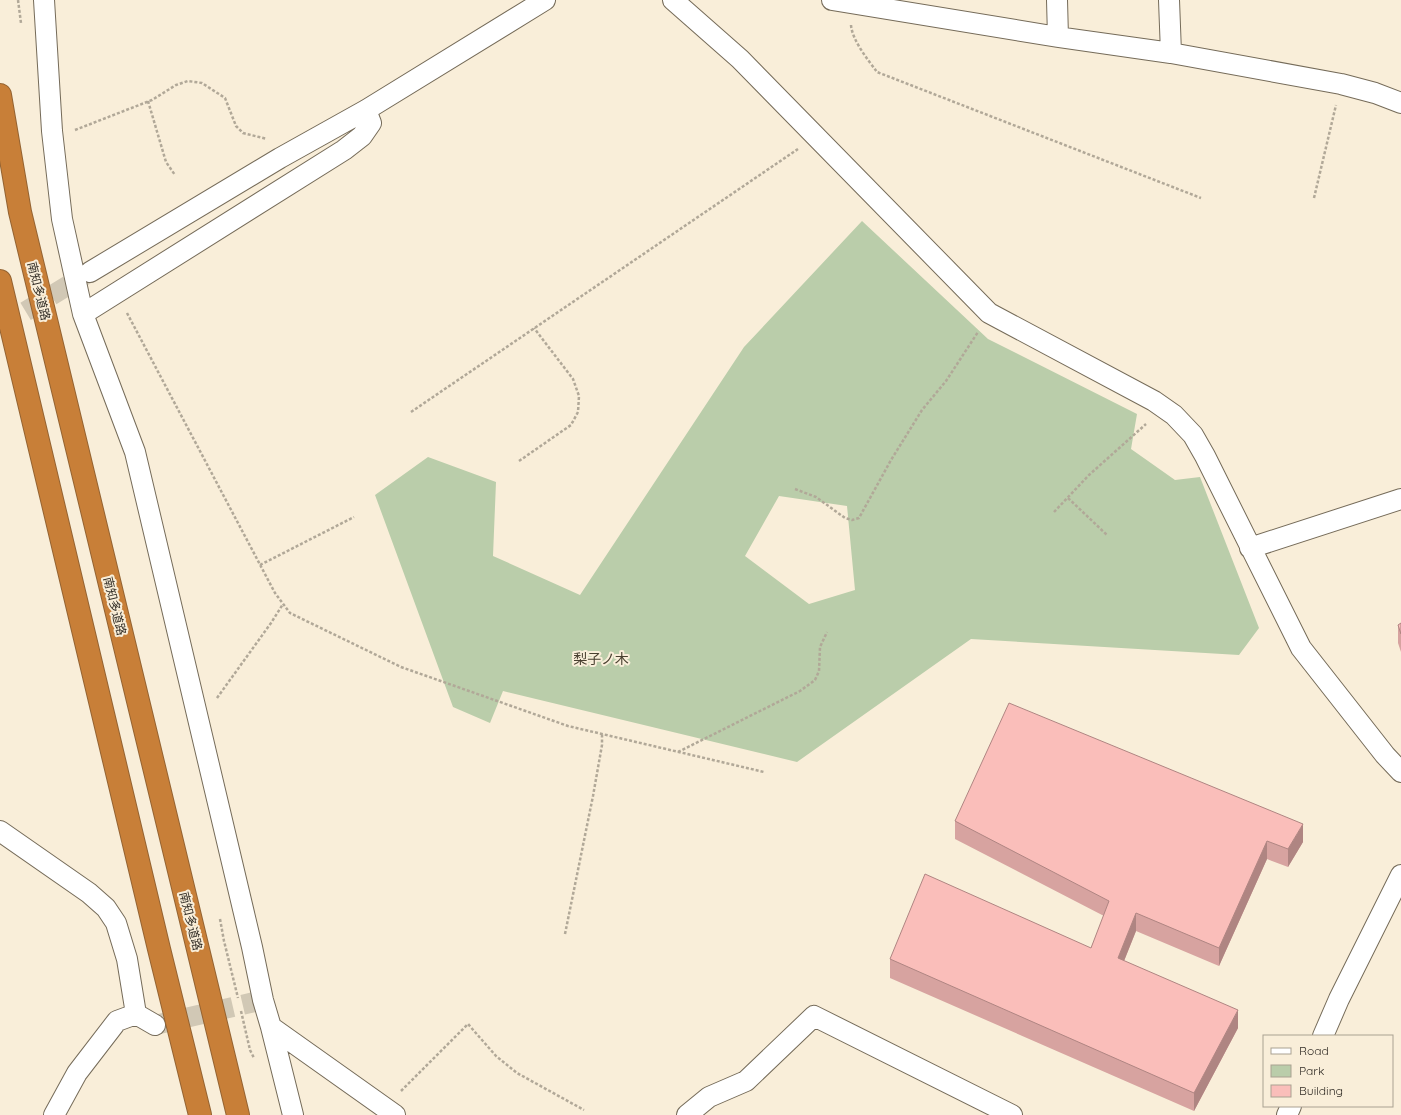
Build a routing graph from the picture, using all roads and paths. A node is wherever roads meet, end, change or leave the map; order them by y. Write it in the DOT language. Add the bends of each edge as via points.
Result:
graph roads {
  1 [pos="44,0"];
  2 [pos="545,0"];
  3 [pos="673,0"];
  4 [pos="1057,0"];
  5 [pos="1170,0"];
  6 [pos="841,2"];
  7 [pos="1058,37"];
  8 [pos="1170,53"];
  9 [pos="1341,84"];
  10 [pos="0,95"];
  11 [pos="148,101"];
  12 [pos="1401,103"];
  13 [pos="366,110"];
  14 [pos="53,137"];
  15 [pos="816,137"];
  16 [pos="280,158"];
  17 [pos="175,175"];
  18 [pos="1201,198"];
  19 [pos="1314,198"];
  20 [pos="90,272"];
  21 [pos="0,281"];
  22 [pos="118,292"];
  23 [pos="989,313"];
  24 [pos="84,314"];
  25 [pos="534,328"];
  26 [pos="1163,408"];
  27 [pos="411,412"];
  28 [pos="519,461"];
  29 [pos="795,489"];
  30 [pos="1068,498"];
  31 [pos="1401,498"];
  32 [pos="1054,512"];
  33 [pos="354,517"];
  34 [pos="1107,535"];
  35 [pos="1250,548"];
  36 [pos="260,565"];
  37 [pos="283,604"];
  38 [pos="827,632"];
  39 [pos="198,717"];
  40 [pos="602,734"];
  41 [pos="678,752"];
  42 [pos="764,772"];
  43 [pos="1401,772"];
  44 [pos="0,831"];
  45 [pos="1401,875"];
  46 [pos="565,934"];
  47 [pos="136,1014"];
  48 [pos="155,1025"];
  49 [pos="271,1027"];
  50 [pos="1323,1035"];
  51 [pos="584,1110"];
  52 [pos="390,1111"];
  53 [pos="54,1115"];
  54 [pos="200,1115"];
  55 [pos="238,1115"];
  56 [pos="293,1115"];
  57 [pos="687,1115"];
  58 [pos="1012,1115"];
  1 -- 14 [label="street"];
  2 -- 13 [label="street"];
  3 -- 15 [label="street" via="740,59"];
  4 -- 7 [label="street"];
  5 -- 8 [label="street"];
  6 -- 7 [label="street"];
  6 -- 18 [label="path" via="849,11 851,32 877,72"];
  7 -- 8 [label="street"];
  8 -- 9 [label="street"];
  9 -- 12 [label="street"];
  9 -- 19 [label="path"];
  10 -- 55 [label="highway, 南知多道路" via="20,212"];
  11 -- 14 [label="path"];
  11 -- 16 [label="path" via="176,84 188,81 202,83 225,98 236,126 242,133 267,139"];
  11 -- 17 [label="path" via="166,162"];
  13 -- 16 [label="street"];
  13 -- 22 [label="street" via="371,123 362,136 344,150"];
  14 -- 24 [label="street" via="62,219"];
  15 -- 23 [label="street"];
  15 -- 25 [label="path"];
  16 -- 20 [label="street"];
  21 -- 54 [label="highway"];
  22 -- 24 [label="street"];
  22 -- 36 [label="path" via="129,319"];
  23 -- 26 [label="street"];
  23 -- 29 [label="path" via="946,381 922,410 859,518 845,518 816,498"];
  24 -- 39 [label="street" via="135,452"];
  25 -- 27 [label="path"];
  25 -- 28 [label="path" via="574,379 579,396 578,412 571,425"];
  26 -- 30 [label="path" via="1089,475"];
  26 -- 35 [label="street" via="1174,415 1193,435"];
  30 -- 32 [label="path"];
  30 -- 34 [label="path"];
  31 -- 35 [label="street"];
  33 -- 36 [label="path"];
  35 -- 43 [label="street" via="1301,648"];
  36 -- 37 [label="path"];
  37 -- 39 [label="path" via="210,708"];
  37 -- 40 [label="path" via="290,613 402,667 568,726"];
  38 -- 41 [label="path" via="820,647 819,671 815,680 800,691"];
  39 -- 49 [label="street"];
  40 -- 41 [label="path"];
  40 -- 46 [label="path" via="593,796"];
  41 -- 42 [label="path"];
  44 -- 47 [label="street" via="89,893 106,908 116,923 127,959"];
  45 -- 50 [label="street"];
  47 -- 48 [label="street"];
  47 -- 53 [label="street" via="117,1021 77,1073"];
  49 -- 52 [label="street"];
  49 -- 56 [label="street"];
  51 -- 52 [label="path" via="517,1073 496,1056 468,1024"];
  57 -- 58 [label="street" via="709,1097 746,1081 814,1016"];
}
